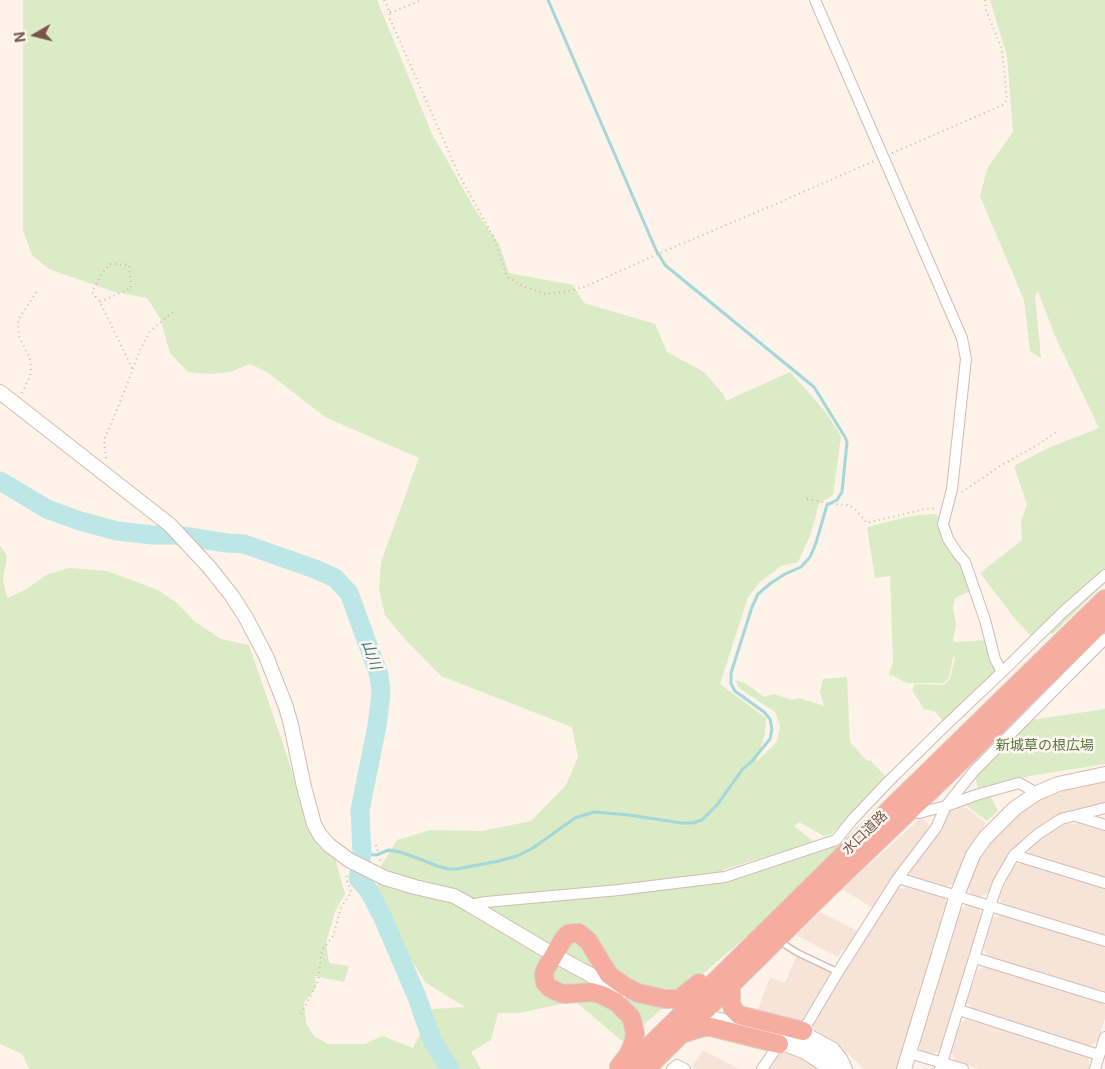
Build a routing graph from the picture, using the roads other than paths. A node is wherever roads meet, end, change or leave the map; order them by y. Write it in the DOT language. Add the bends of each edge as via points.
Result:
graph roads {
  1 [pos="815,0"];
  2 [pos="0,392"];
  3 [pos="1105,575"];
  4 [pos="1105,599"];
  5 [pos="1105,619"];
  6 [pos="1105,639"];
  7 [pos="1006,673"];
  8 [pos="1105,774"];
  9 [pos="1037,793"];
  10 [pos="946,806"];
  11 [pos="1105,808"];
  12 [pos="919,813"];
  13 [pos="1076,816"];
  14 [pos="1105,825"];
  15 [pos="1014,855"];
  16 [pos="898,878"];
  17 [pos="1105,883"];
  18 [pos="957,895"];
  19 [pos="470,904"];
  20 [pos="990,906"];
  21 [pos="778,939"];
  22 [pos="1105,941"];
  23 [pos="744,952"];
  24 [pos="554,954"];
  25 [pos="974,958"];
  26 [pos="838,972"];
  27 [pos="731,986"];
  28 [pos="1105,998"];
  29 [pos="670,1008"];
  30 [pos="959,1010"];
  31 [pos="710,1018"];
  32 [pos="803,1031"];
  33 [pos="684,1033"];
  34 [pos="1105,1037"];
  35 [pos="779,1044"];
  36 [pos="909,1053"];
  37 [pos="1099,1055"];
  38 [pos="941,1066"];
  39 [pos="618,1069"];
  40 [pos="626,1069"];
  41 [pos="646,1069"];
  42 [pos="672,1069"];
  43 [pos="685,1069"];
  44 [pos="762,1069"];
  45 [pos="828,1069"];
  46 [pos="842,1069"];
  47 [pos="847,1069"];
  48 [pos="904,1069"];
  49 [pos="963,1069"];
  50 [pos="1095,1069"];
  1 -- 7 [label="street" via="962,338 966,359 952,489 943,524 948,539 965,562 995,659"];
  2 -- 19 [label="street" via="170,526 210,567 232,596 266,656 286,707 314,824 329,845 385,878 454,896"];
  3 -- 7 [label="street" via="1063,612"];
  4 -- 23 [label="highway, 水口道路"];
  5 -- 21 [label="highway, 水口道路"];
  6 -- 10 [label="street" via="1036,702"];
  7 -- 19 [label="street" via="890,780 852,819 846,834 836,840 725,877"];
  8 -- 9 [label="street" via="1058,784"];
  9 -- 10 [label="street" via="1019,783"];
  9 -- 18 [label="street" via="1015,808 985,838 973,855"];
  10 -- 12 [label="street"];
  10 -- 16 [label="street" via="936,828"];
  11 -- 13 [label="street"];
  13 -- 14 [label="street"];
  13 -- 15 [label="street" via="1061,819 1048,827"];
  15 -- 17 [label="street"];
  15 -- 20 [label="street" via="998,883"];
  16 -- 18 [label="street"];
  16 -- 26 [label="street"];
  18 -- 20 [label="street"];
  18 -- 36 [label="street"];
  19 -- 24 [label="street"];
  20 -- 22 [label="street"];
  20 -- 25 [label="street"];
  21 -- 26 [label="lane" via="796,952"];
  21 -- 27 [label="highway, 水口道路"];
  23 -- 24 [label="highway" via="734,952 680,998 674,999 638,993 617,981 609,975 589,942 579,934 568,934"];
  23 -- 40 [label="highway, 水口道路"];
  24 -- 29 [label="street" via="628,995"];
  24 -- 39 [label="highway" via="544,974 547,986 566,994 592,992 602,995 616,1002 631,1017 633,1044"];
  25 -- 28 [label="street"];
  25 -- 30 [label="street"];
  26 -- 32 [label="street"];
  27 -- 32 [label="highway" via="731,1003 739,1015"];
  27 -- 33 [label="highway, 水口道路"];
  30 -- 37 [label="street"];
  30 -- 38 [label="street"];
  31 -- 46 [label="street" via="787,1036 819,1051"];
  32 -- 47 [label="street" via="834,1048"];
  33 -- 35 [label="highway" via="710,1027"];
  33 -- 41 [label="highway, 水口道路"];
  34 -- 37 [label="street"];
  35 -- 44 [label="street"];
  35 -- 45 [label="street" via="803,1053"];
  36 -- 38 [label="street"];
  36 -- 48 [label="street"];
  37 -- 50 [label="street"];
  38 -- 49 [label="street"];
  42 -- 43 [label="street" via="677,1065"];
}
